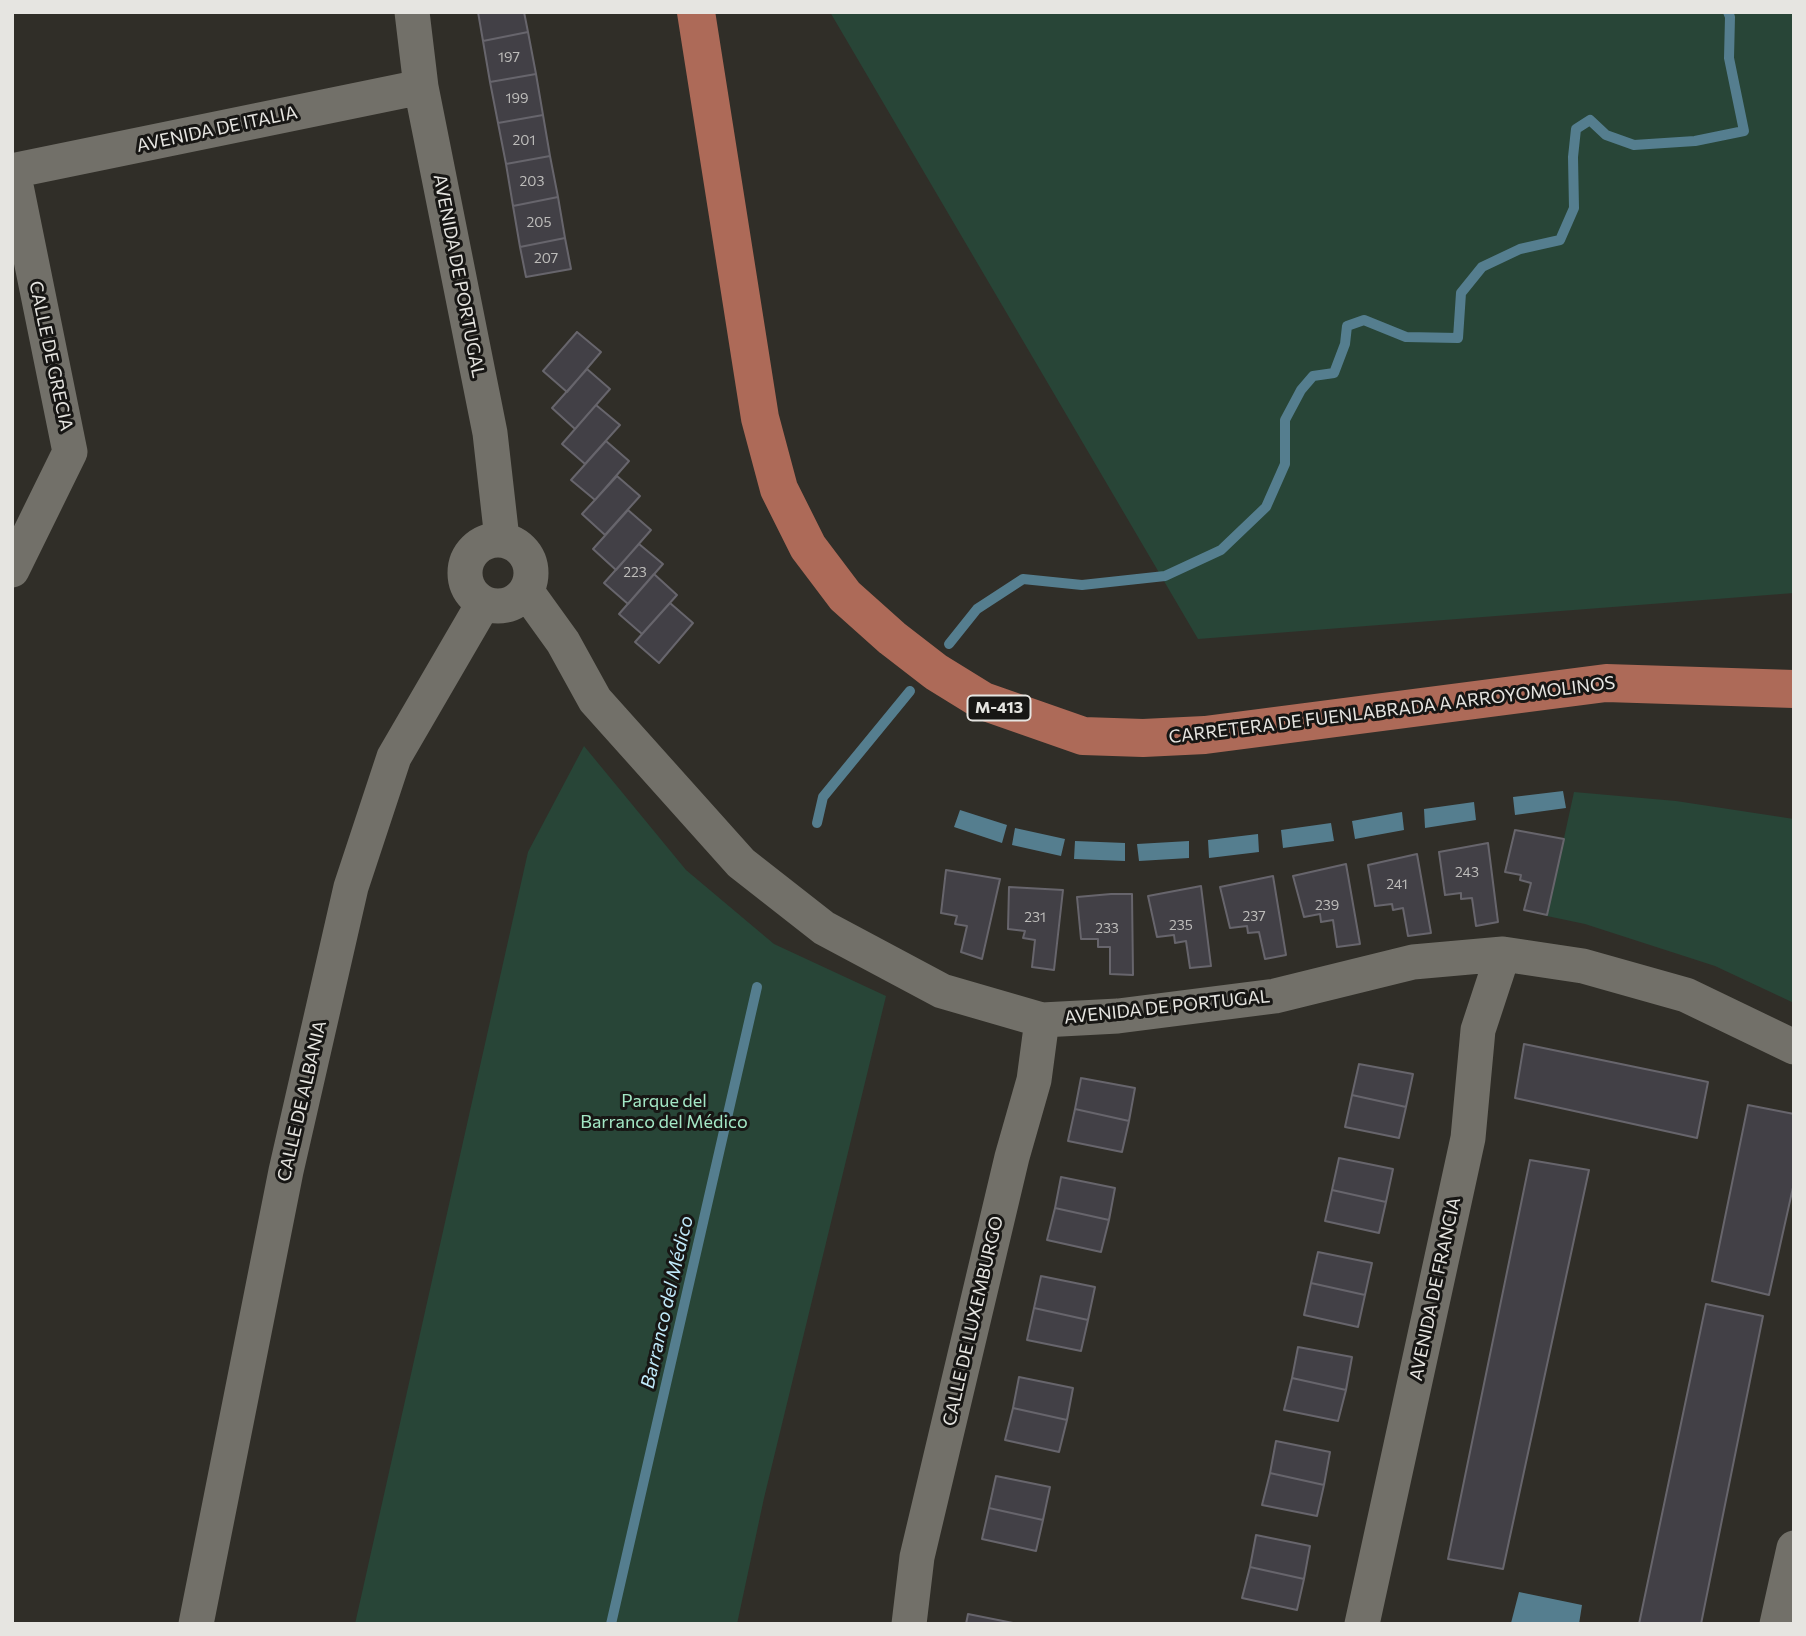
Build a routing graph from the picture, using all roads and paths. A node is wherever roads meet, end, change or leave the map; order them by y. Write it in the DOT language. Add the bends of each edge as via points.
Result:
graph roads {
  1 [pos="412,12"];
  2 [pos="696,12"];
  3 [pos="421,87"];
  4 [pos="13,171"];
  5 [pos="502,540"];
  6 [pos="12,570"];
  7 [pos="527,592"];
  8 [pos="483,604"];
  9 [pos="1794,689"];
  10 [pos="1503,954"];
  11 [pos="1042,1020"];
  12 [pos="1794,1046"];
  13 [pos="1794,1548"];
  14 [pos="195,1624"];
  15 [pos="909,1624"];
  16 [pos="1362,1624"];
  17 [pos="1777,1624"];
  1 -- 3 [label="street, AVENIDA DE PORTUGAL"];
  2 -- 9 [label="main road, CARRETERA DE FUENLABRADA A ARROYOMOLINOS / M-413" via="760,418 779,489 808,547 845,596 914,655 983,701 1083,736 1143,738 1205,735 1606,683"];
  3 -- 4 [label="street, AVENIDA DE ITALIA"];
  3 -- 5 [label="street, AVENIDA DE PORTUGAL" via="490,433"];
  4 -- 6 [label="street, CALLE DE GRECIA" via="70,452"];
  5 -- 7 [label="street" via="518,545 528,556 533,574"];
  5 -- 8 [label="street" via="476,548 467,561 464,576 468,590"];
  7 -- 8 [label="street" via="500,607"];
  7 -- 11 [label="street, AVENIDA DE PORTUGAL" via="563,642 595,700 741,863 824,928 942,991"];
  8 -- 14 [label="street, CALLE DE ALBANIA" via="394,757 351,887 286,1171"];
  10 -- 11 [label="street, AVENIDA DE PORTUGAL" via="1413,962 1275,996 1118,1016"];
  10 -- 12 [label="street, AVENIDA DE PORTUGAL" via="1583,966 1686,995"];
  10 -- 16 [label="street, AVENIDA DE FRANCIA" via="1478,1030 1468,1138"];
  11 -- 15 [label="street, CALLE DE LUXEMBURGO" via="1034,1080 917,1557"];
  13 -- 17 [label="street"];
}
